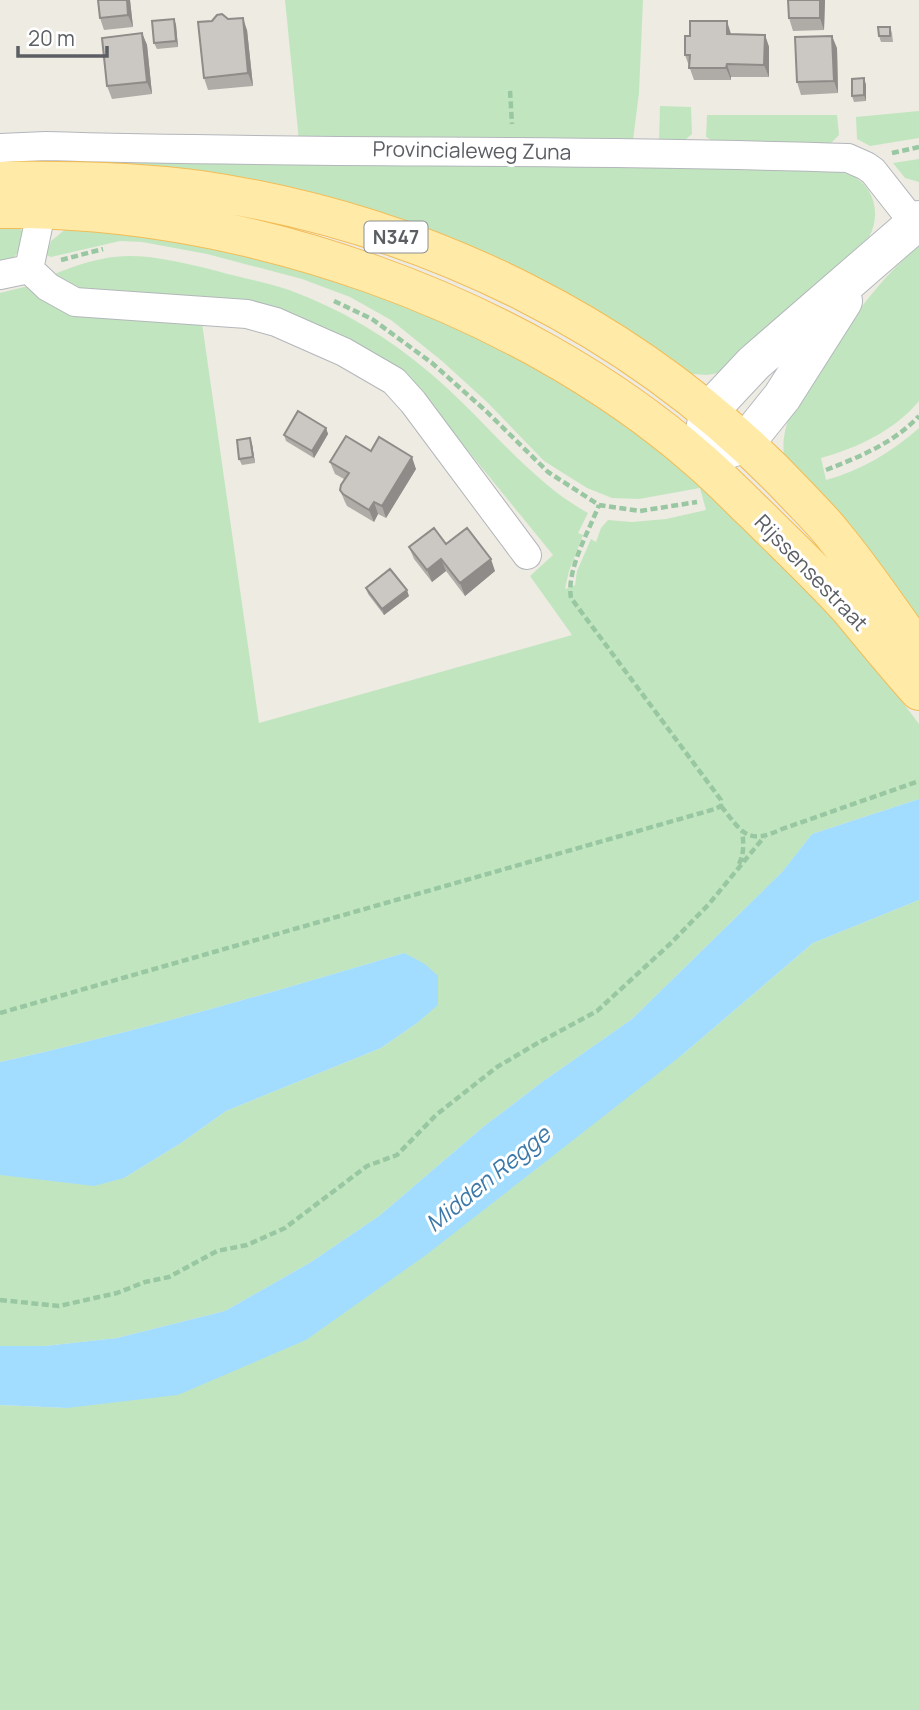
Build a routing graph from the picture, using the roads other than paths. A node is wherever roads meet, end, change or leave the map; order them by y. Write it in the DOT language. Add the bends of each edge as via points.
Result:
graph roads {
  1 [pos="0,148"];
  2 [pos="0,181"];
  3 [pos="42,195"];
  4 [pos="0,209"];
  5 [pos="917,222"];
  6 [pos="866,265"];
  7 [pos="29,269"];
  8 [pos="0,275"];
  9 [pos="709,411"];
  10 [pos="745,443"];
  11 [pos="699,459"];
  12 [pos="527,555"];
  13 [pos="919,651"];
  14 [pos="919,691"];
  1 -- 5 [label="street, Provincialeweg Zuna" via="649,152 848,158 879,177"];
  2 -- 3 [label="main road, N347"];
  3 -- 4 [label="main road, N347"];
  3 -- 7 [label="street"];
  3 -- 9 [label="main road, N347" via="118,182 202,191 310,211 397,237 476,269 579,322"];
  3 -- 11 [label="main road, N347" via="241,236 390,280 464,312 576,371"];
  5 -- 6 [label="main road"];
  6 -- 9 [label="main road" via="754,363"];
  6 -- 10 [label="main road" via="782,397"];
  7 -- 8 [label="street"];
  7 -- 12 [label="street" via="48,287 75,302 247,314 344,352 394,382 414,402"];
  9 -- 10 [label="main road, N347"];
  9 -- 11 [label="main road"];
  10 -- 11 [label="main road"];
  10 -- 13 [label="main road, Rijssensestraat / N347" via="835,536"];
  11 -- 14 [label="main road, Rijssensestraat / N347" via="848,607"];
}
